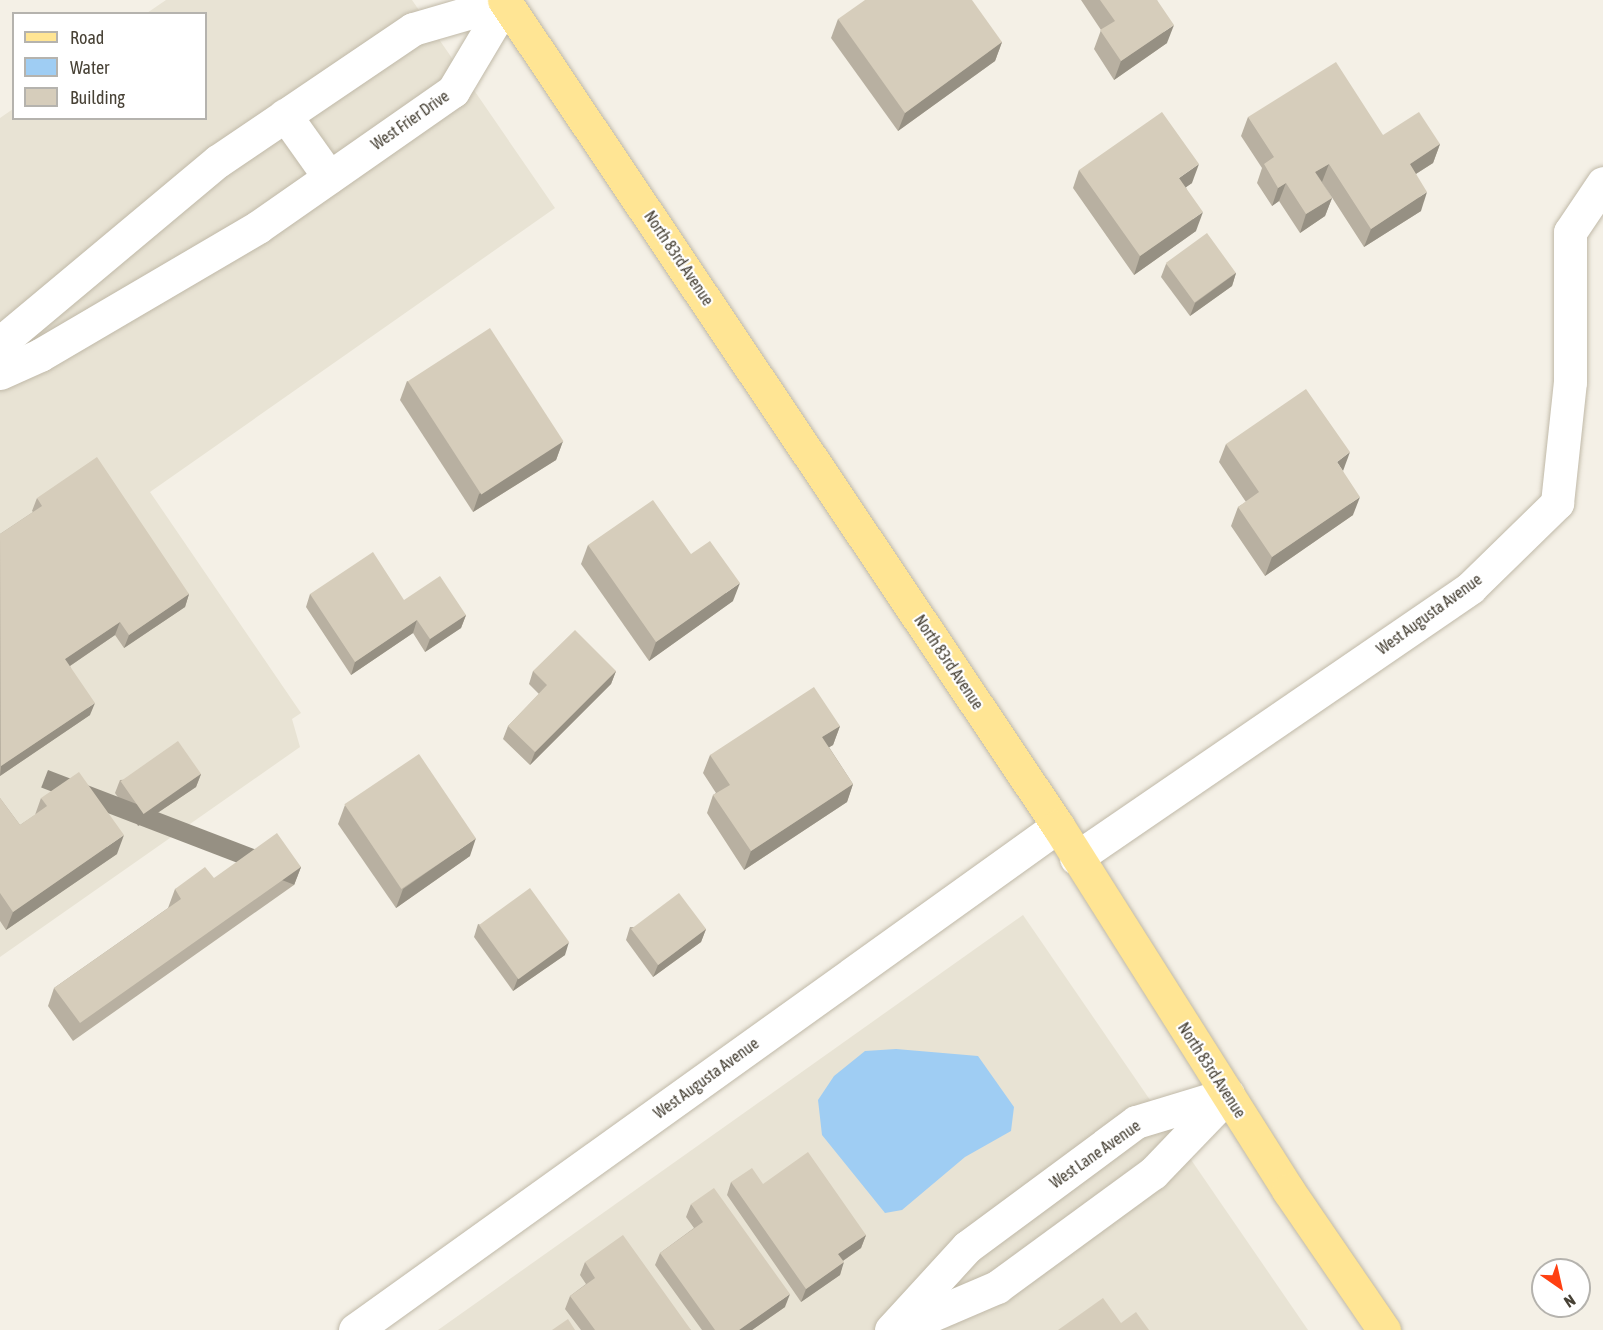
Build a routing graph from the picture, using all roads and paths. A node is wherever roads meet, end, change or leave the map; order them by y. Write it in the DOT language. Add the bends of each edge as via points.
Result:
graph roads {
  1 [pos="505,1"];
  2 [pos="285,115"];
  3 [pos="329,177"];
  4 [pos="1603,183"];
  5 [pos="0,343"];
  6 [pos="0,373"];
  7 [pos="1058,826"];
  8 [pos="1077,858"];
  9 [pos="1228,1094"];
  10 [pos="1002,1221"];
  11 [pos="1032,1261"];
  12 [pos="355,1330"];
  13 [pos="891,1330"];
  14 [pos="897,1330"];
  15 [pos="1384,1330"];
  1 -- 2 [label="street" via="413,29"];
  1 -- 3 [label="street, West Frier Drive" via="453,91"];
  1 -- 7 [label="main road, North 83rd Avenue"];
  2 -- 3 [label="street"];
  2 -- 5 [label="street" via="218,161"];
  3 -- 6 [label="street, West Frier Drive" via="258,227 40,355"];
  4 -- 8 [label="street, West Augusta Avenue" via="1570,232 1570,382 1557,503 1470,588"];
  7 -- 8 [label="main road, North 83rd Avenue"];
  7 -- 12 [label="street, West Augusta Avenue"];
  8 -- 9 [label="main road, North 83rd Avenue"];
  9 -- 10 [label="street, West Lane Avenue" via="1136,1122"];
  9 -- 11 [label="street" via="1153,1173"];
  9 -- 15 [label="main road, North 83rd Avenue"];
  10 -- 11 [label="street"];
  10 -- 13 [label="street, West Lane Avenue" via="967,1247"];
  11 -- 14 [label="street" via="996,1287"];
}
